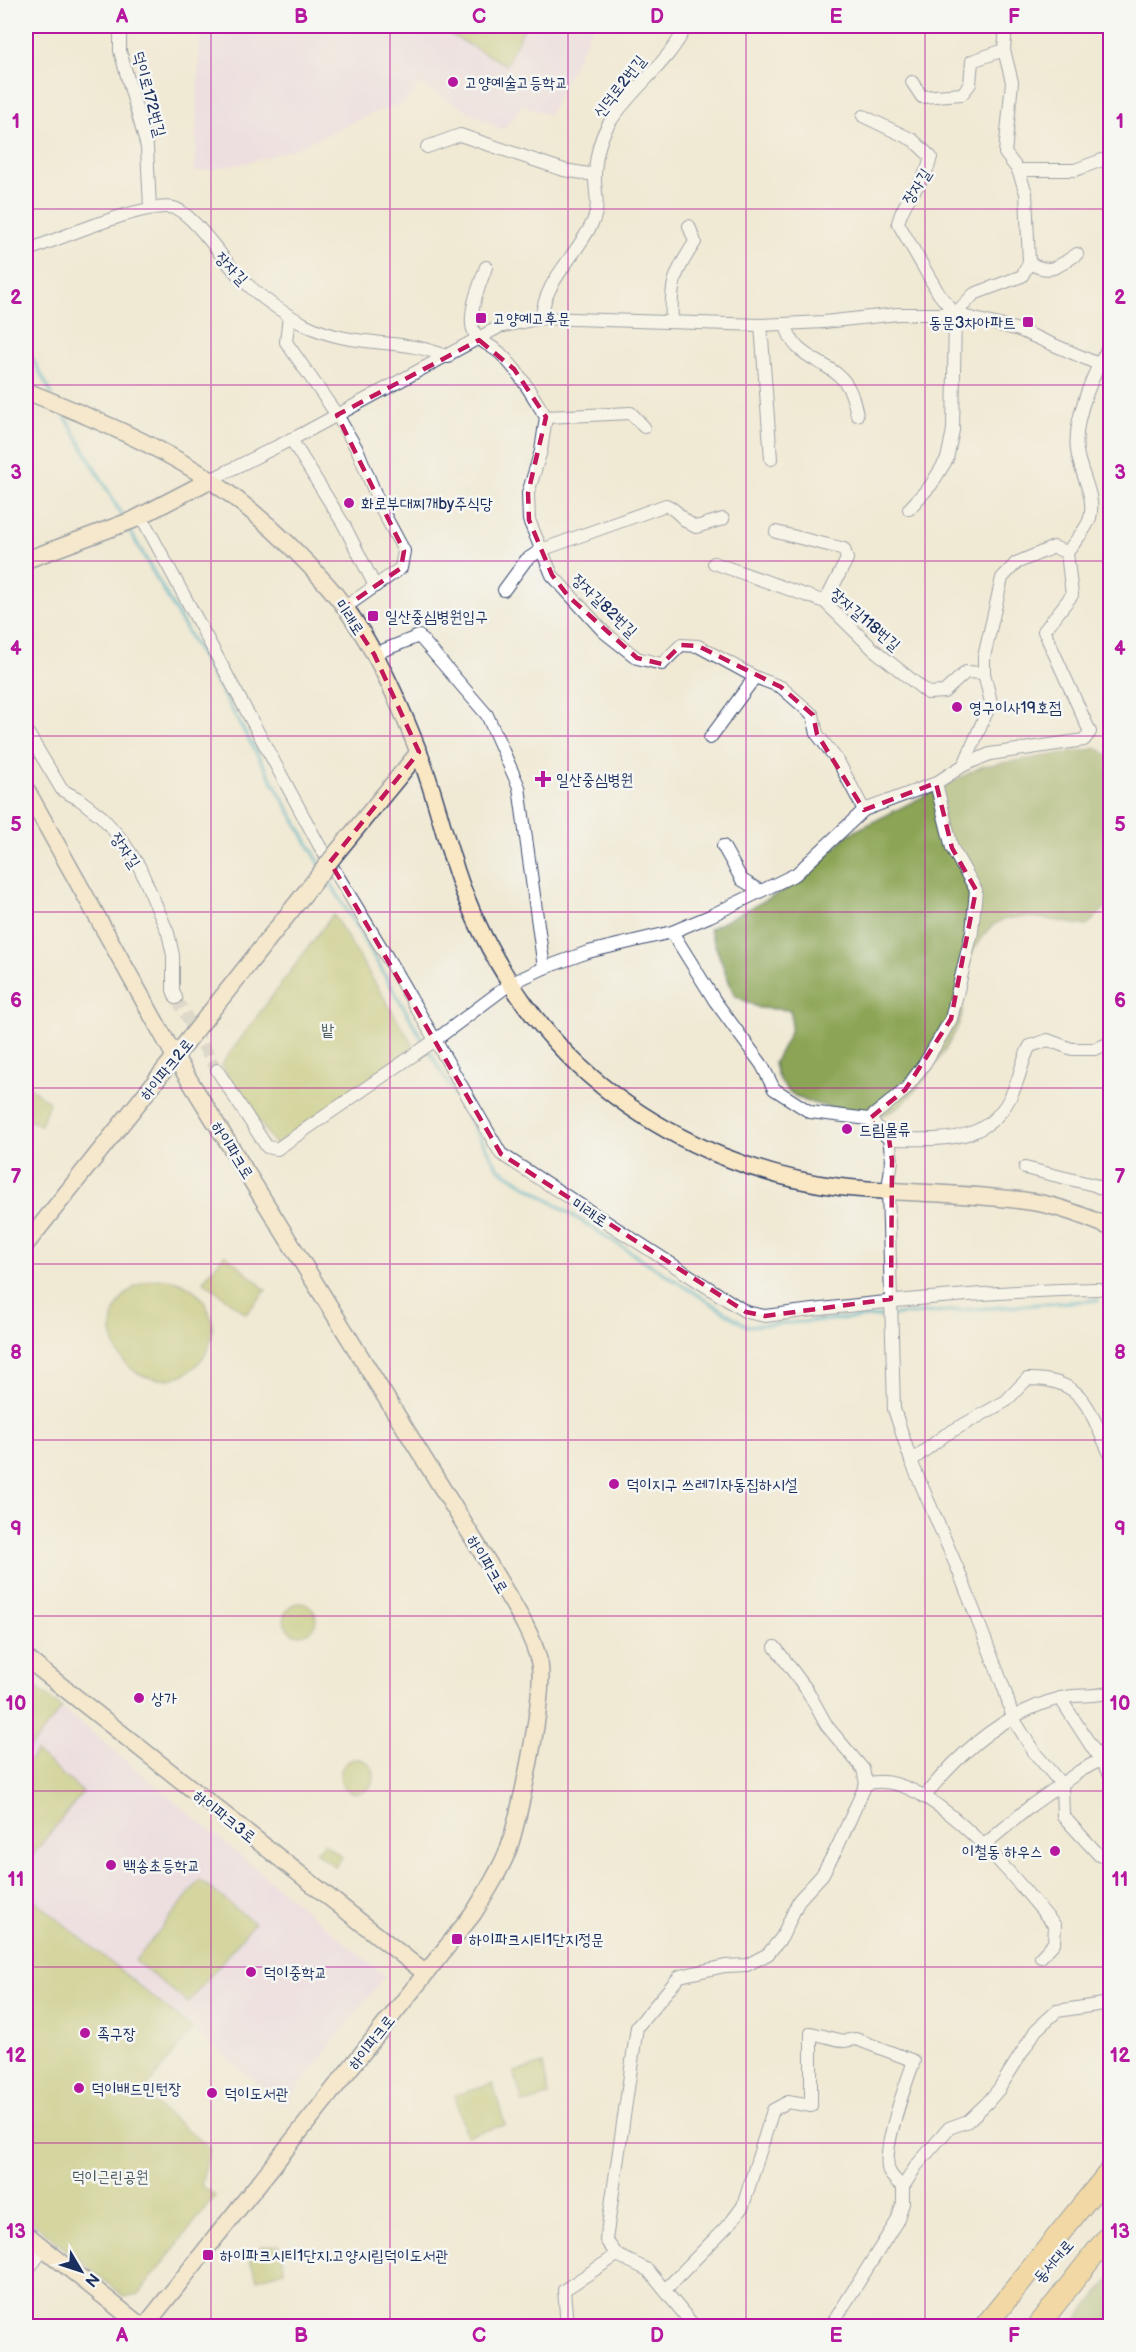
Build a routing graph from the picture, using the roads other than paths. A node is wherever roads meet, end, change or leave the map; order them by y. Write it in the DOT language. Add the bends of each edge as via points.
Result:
graph roads {
  1 [pos="120,26"];
  2 [pos="686,26"];
  3 [pos="1006,26"];
  4 [pos="1004,50"];
  5 [pos="912,82"];
  6 [pos="863,116"];
  7 [pos="427,147"];
  8 [pos="1110,163"];
  9 [pos="1018,170"];
  10 [pos="595,175"];
  11 [pos="150,208"];
  12 [pos="689,226"];
  13 [pos="26,251"];
  14 [pos="1077,254"];
  15 [pos="1029,263"];
  16 [pos="486,267"];
  17 [pos="955,314"];
  18 [pos="289,316"];
  19 [pos="542,318"];
  20 [pos="672,322"];
  21 [pos="786,324"];
  22 [pos="761,325"];
  23 [pos="479,340"];
  24 [pos="1110,345"];
  25 [pos="448,357"];
  26 [pos="1104,367"];
  27 [pos="28,392"];
  28 [pos="338,415"];
  29 [pos="857,415"];
  30 [pos="546,417"];
  31 [pos="644,427"];
  32 [pos="291,440"];
  33 [pos="771,459"];
  34 [pos="210,480"];
  35 [pos="909,509"];
  36 [pos="137,518"];
  37 [pos="723,519"];
  38 [pos="777,532"];
  39 [pos="541,550"];
  40 [pos="1067,553"];
  41 [pos="26,560"];
  42 [pos="714,563"];
  43 [pos="375,586"];
  44 [pos="504,590"];
  45 [pos="825,602"];
  46 [pos="344,608"];
  47 [pos="374,654"];
  48 [pos="984,673"];
  49 [pos="755,677"];
  50 [pos="26,730"];
  51 [pos="710,738"];
  52 [pos="419,752"];
  53 [pos="964,765"];
  54 [pos="936,783"];
  55 [pos="26,789"];
  56 [pos="864,810"];
  57 [pos="723,846"];
  58 [pos="759,890"];
  59 [pos="672,932"];
  60 [pos="544,968"];
  61 [pos="510,984"];
  62 [pos="176,998"];
  63 [pos="433,1042"];
  64 [pos="1110,1042"];
  65 [pos="175,1057"];
  66 [pos="217,1070"];
  67 [pos="870,1119"];
  68 [pos="889,1139"];
  69 [pos="1025,1168"];
  70 [pos="888,1189"];
  71 [pos="1110,1192"];
  72 [pos="1110,1227"];
  73 [pos="26,1244"];
  74 [pos="1098,1289"];
  75 [pos="891,1304"];
  76 [pos="1110,1454"];
  77 [pos="911,1461"];
  78 [pos="775,1647"];
  79 [pos="26,1658"];
  80 [pos="1110,1692"];
  81 [pos="1060,1698"];
  82 [pos="1013,1718"];
  83 [pos="1110,1748"];
  84 [pos="1100,1760"];
  85 [pos="1110,1775"];
  86 [pos="866,1784"];
  87 [pos="1062,1785"];
  88 [pos="924,1797"];
  89 [pos="984,1845"];
  90 [pos="1110,1860"];
  91 [pos="1041,1956"];
  92 [pos="426,1972"];
  93 [pos="1110,2004"];
  94 [pos="1110,2171"];
  95 [pos="903,2187"];
  96 [pos="1110,2195"];
  97 [pos="26,2234"];
  98 [pos="1110,2234"];
  99 [pos="44,2249"];
  100 [pos="1110,2253"];
  101 [pos="616,2255"];
  102 [pos="26,2272"];
  103 [pos="666,2289"];
  104 [pos="143,2326"];
  105 [pos="567,2326"];
  106 [pos="694,2326"];
  107 [pos="831,2326"];
  108 [pos="985,2326"];
  109 [pos="996,2326"];
  110 [pos="1038,2326"];
  111 [pos="1050,2326"];
  1 -- 11 [label="street, 덕이로172번길" via="120,51 147,147"];
  2 -- 10 [label="street, 신덕로2번길" via="610,122 599,143"];
  3 -- 4 [label="street"];
  4 -- 5 [label="street" via="972,61 970,84 962,94 922,97"];
  4 -- 9 [label="street" via="1011,82 1005,153"];
  6 -- 17 [label="street, 장자길" via="913,140 931,158 929,170 902,206 898,223"];
  7 -- 10 [label="street" via="460,135 564,170"];
  8 -- 9 [label="street" via="1102,160 1075,170"];
  9 -- 15 [label="street" via="1026,193"];
  10 -- 19 [label="street, 신덕로2번길" via="594,218 542,301"];
  11 -- 13 [label="street, 장자길"];
  11 -- 18 [label="street, 장자길" via="174,208 191,218 240,278"];
  12 -- 20 [label="street" via="695,242 676,270 670,293"];
  14 -- 15 [label="street" via="1055,269 1041,270"];
  15 -- 17 [label="street" via="1022,276 974,294"];
  16 -- 23 [label="street" via="472,311 472,328"];
  17 -- 21 [label="street" via="898,314"];
  17 -- 26 [label="street" via="1019,330"];
  17 -- 35 [label="street" via="953,430 947,459"];
  18 -- 25 [label="street, 장자길" via="326,334 353,341 427,348"];
  18 -- 28 [label="street" via="286,342"];
  19 -- 20 [label="street"];
  19 -- 23 [label="street" via="499,327"];
  20 -- 22 [label="street"];
  21 -- 22 [label="street"];
  21 -- 29 [label="street" via="789,338 812,361 838,374 852,393"];
  22 -- 33 [label="street"];
  23 -- 25 [label="street"];
  23 -- 30 [label="street" via="499,352 514,369"];
  24 -- 26 [label="street"];
  25 -- 28 [label="street"];
  26 -- 40 [label="street" via="1077,428 1077,451 1089,495 1090,519"];
  27 -- 34 [label="street, 미래로" via="140,441"];
  28 -- 32 [label="street"];
  28 -- 43 [label="street" via="404,551 401,568"];
  30 -- 31 [label="street" via="631,413"];
  30 -- 39 [label="street, 장자길82번길" via="541,452 528,492 529,520"];
  32 -- 34 [label="street"];
  32 -- 43 [label="street" via="344,525"];
  34 -- 36 [label="street"];
  34 -- 46 [label="street, 미래로" via="286,542"];
  36 -- 41 [label="street"];
  36 -- 63 [label="street, 미래로"];
  37 -- 39 [label="street" via="696,527 682,522 676,509 666,505"];
  38 -- 45 [label="street" via="844,549 847,559"];
  39 -- 44 [label="street" via="526,560"];
  39 -- 49 [label="street, 장자길82번길" via="552,576 568,596 637,658 662,664 681,645 698,646"];
  40 -- 48 [label="street" via="1054,547 1016,563 1002,578"];
  40 -- 53 [label="street" via="1072,595 1044,631 1090,732 1084,740 990,754"];
  42 -- 45 [label="street, 장자길118번길"];
  43 -- 46 [label="street"];
  45 -- 48 [label="street, 장자길118번길" via="873,649 928,693 944,692 966,672"];
  46 -- 47 [label="street, 미래로"];
  47 -- 52 [label="street, 미래로"];
  47 -- 60 [label="street" via="419,636 487,715 519,787"];
  48 -- 53 [label="street" via="991,702"];
  49 -- 51 [label="street"];
  49 -- 56 [label="street, 장자길82번길" via="781,687 813,715 817,734 838,761"];
  50 -- 62 [label="street, 장자길" via="62,790 102,817 139,866 168,933"];
  52 -- 61 [label="street, 미래로" via="464,892"];
  52 -- 65 [label="street, 하이파크2로, bridge"];
  53 -- 54 [label="street"];
  54 -- 56 [label="street"];
  54 -- 67 [label="street" via="952,848 976,890 972,932 951,1019 905,1090"];
  55 -- 65 [label="street, 하이파크로"];
  56 -- 58 [label="street" via="796,874"];
  57 -- 58 [label="street" via="742,880"];
  58 -- 59 [label="street"];
  59 -- 60 [label="street" via="588,952"];
  59 -- 67 [label="street" via="715,1001 762,1065 774,1089 810,1112"];
  60 -- 61 [label="street"];
  61 -- 63 [label="street"];
  61 -- 70 [label="street, 미래로" via="578,1065 614,1095 691,1142 767,1173 841,1187"];
  63 -- 66 [label="street" via="277,1149 267,1147"];
  63 -- 75 [label="street, 미래로" via="501,1154 746,1312 765,1316"];
  64 -- 68 [label="street" via="1095,1049 1072,1049 1048,1040 1030,1046 1015,1088 986,1128 962,1136"];
  65 -- 73 [label="street, 하이파크2로"];
  65 -- 92 [label="street, 하이파크로" via="489,1564 526,1628 540,1663 538,1714 508,1851 492,1885"];
  67 -- 68 [label="street"];
  68 -- 70 [label="street" via="892,1160"];
  69 -- 71 [label="street"];
  70 -- 72 [label="street, 미래로" via="1033,1202"];
  70 -- 75 [label="street"];
  74 -- 75 [label="street, 미래로" via="1000,1291"];
  75 -- 77 [label="street" via="894,1409"];
  76 -- 77 [label="street" via="1084,1400 1070,1386 1035,1379 1027,1380 1006,1401 945,1435"];
  77 -- 82 [label="street" via="959,1572"];
  78 -- 86 [label="street" via="801,1681 827,1726 863,1769"];
  79 -- 92 [label="street, 하이파크3로"];
  80 -- 81 [label="street" via="1096,1697 1079,1694"];
  81 -- 82 [label="street"];
  81 -- 84 [label="street"];
  82 -- 87 [label="street" via="1034,1752"];
  82 -- 88 [label="street" via="966,1751"];
  83 -- 84 [label="street"];
  84 -- 85 [label="street"];
  84 -- 87 [label="street"];
  86 -- 88 [label="street" via="878,1780"];
  86 -- 101 [label="street" via="822,1875 799,1900 782,1937 768,1954 747,1965 680,1976 637,2027 606,2241"];
  87 -- 89 [label="street" via="1032,1804"];
  87 -- 90 [label="street" via="1063,1816 1099,1855"];
  88 -- 89 [label="street"];
  89 -- 91 [label="street" via="1055,1926 1054,1943"];
  92 -- 104 [label="street, 하이파크로"];
  93 -- 95 [label="street" via="1058,2011 1036,2030 999,2089 968,2121 949,2128"];
  94 -- 108 [label="highway"];
  95 -- 103 [label="street" via="893,2178 889,2162 896,2114 914,2061 856,2039 844,2041 812,2032 811,2106 788,2102 773,2110 743,2206"];
  95 -- 107 [label="street" via="897,2221"];
  96 -- 109 [label="highway, 동서대로"];
  97 -- 99 [label="street"];
  98 -- 110 [label="highway, 동서대로"];
  99 -- 102 [label="street"];
  99 -- 104 [label="street"];
  100 -- 111 [label="highway"];
  101 -- 103 [label="street" via="648,2270"];
  101 -- 105 [label="street" via="564,2290"];
  103 -- 106 [label="street"];
}
